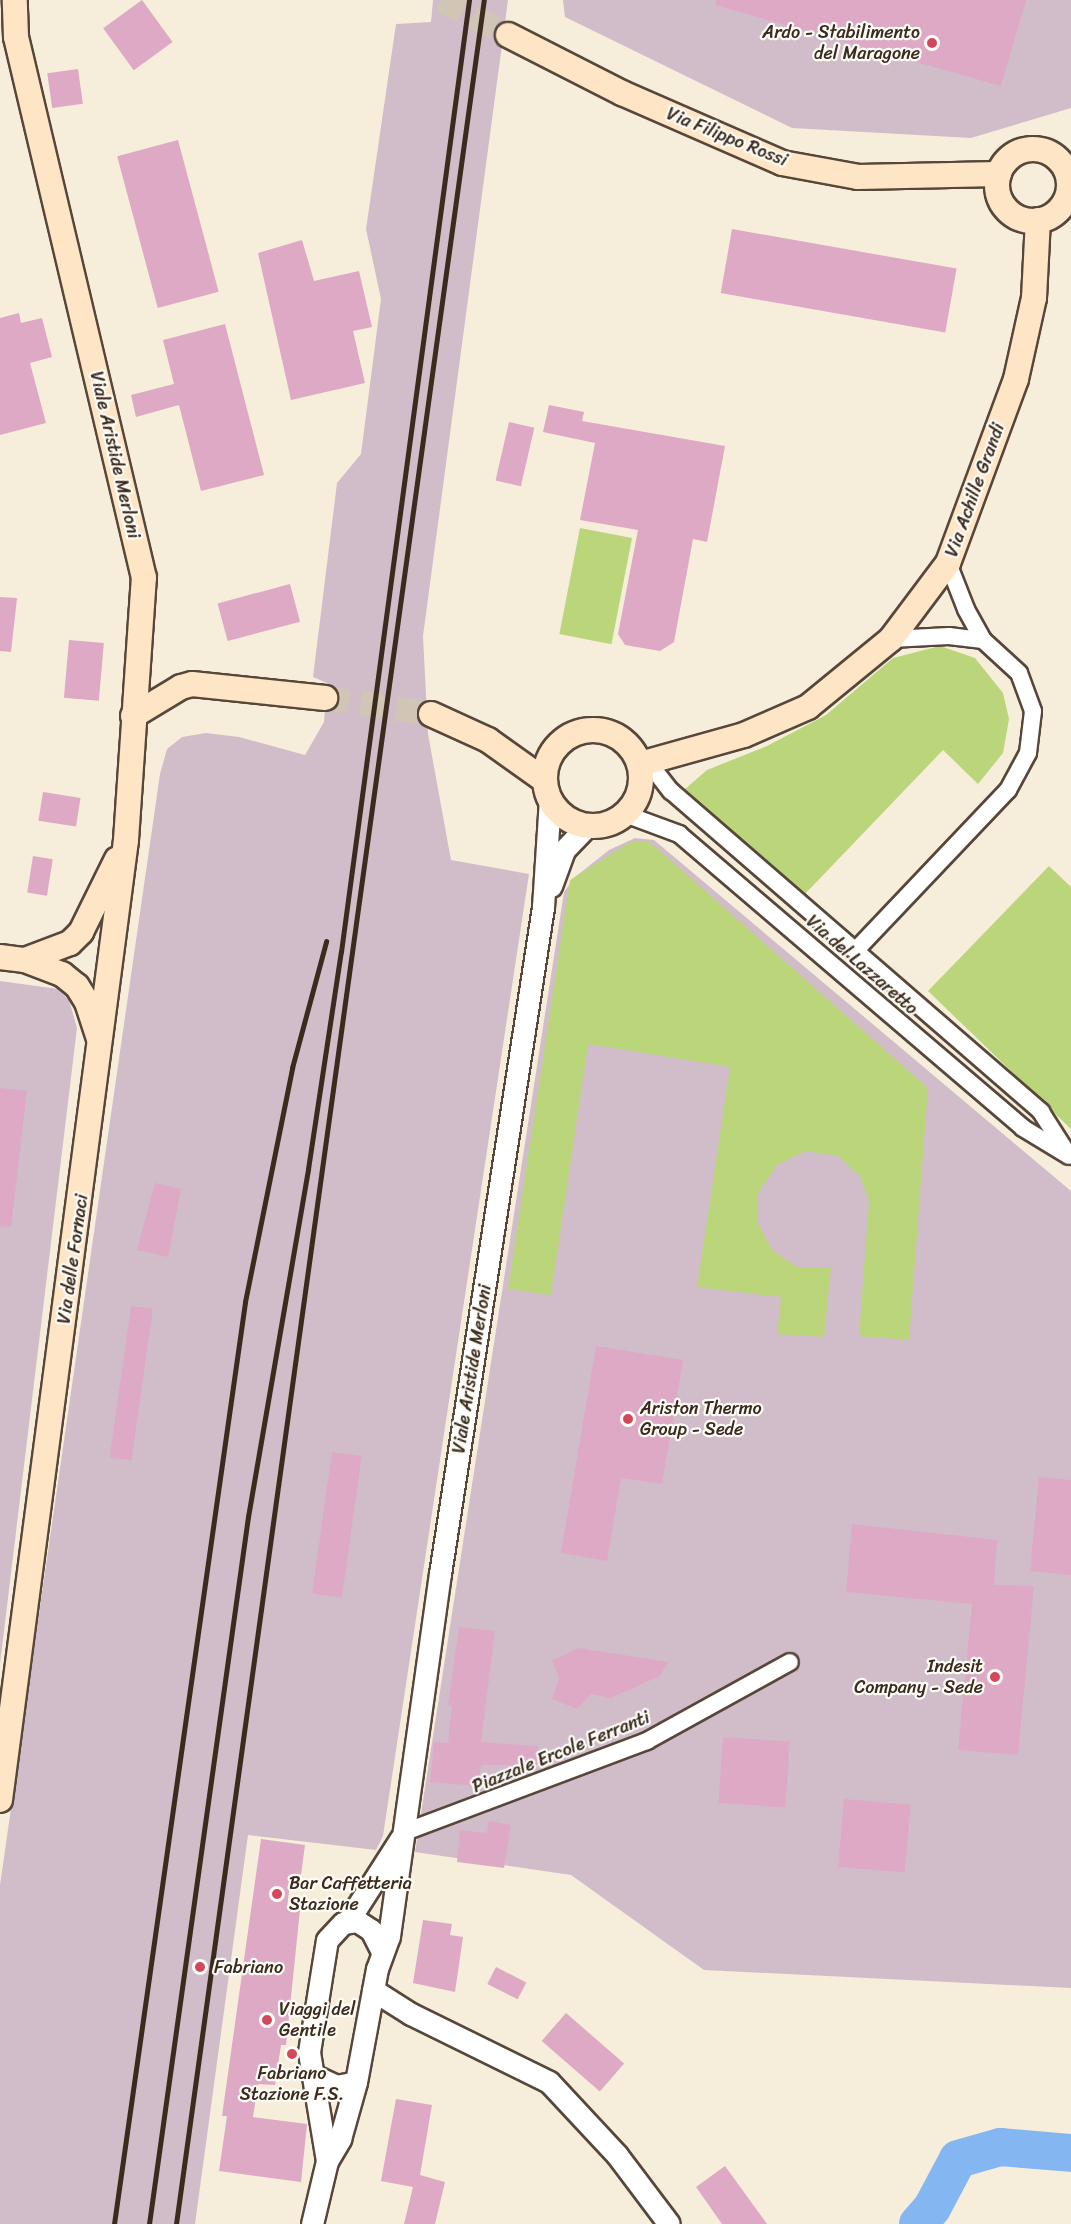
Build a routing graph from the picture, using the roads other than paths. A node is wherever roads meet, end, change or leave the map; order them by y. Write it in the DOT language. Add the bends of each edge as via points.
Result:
graph roads {
  1 [pos="15,0"];
  2 [pos="508,34"];
  3 [pos="1065,158"];
  4 [pos="999,174"];
  5 [pos="1038,220"];
  6 [pos="948,563"];
  7 [pos="891,639"];
  8 [pos="983,640"];
  9 [pos="326,698"];
  10 [pos="431,714"];
  11 [pos="133,716"];
  12 [pos="644,763"];
  13 [pos="547,790"];
  14 [pos="625,814"];
  15 [pos="587,826"];
  16 [pos="126,840"];
  17 [pos="543,907"];
  18 [pos="856,950"];
  19 [pos="0,957"];
  20 [pos="25,960"];
  21 [pos="102,1047"];
  22 [pos="1070,1156"];
  23 [pos="790,1662"];
  24 [pos="0,1800"];
  25 [pos="405,1832"];
  26 [pos="348,1921"];
  27 [pos="382,1952"];
  28 [pos="373,1990"];
  29 [pos="411,2014"];
  30 [pos="368,2019"];
  31 [pos="315,2076"];
  32 [pos="356,2082"];
  33 [pos="327,2161"];
  34 [pos="312,2224"];
  35 [pos="669,2224"];
  1 -- 11 [label="main road, Viale Aristide Merloni" via="16,37 144,578"];
  2 -- 4 [label="main road, Via Filippo Rossi" via="622,93 782,163 858,177"];
  3 -- 4 [label="main road" via="1042,150 1020,151 1004,164"];
  3 -- 5 [label="main road" via="1068,191 1058,211"];
  4 -- 5 [label="main road" via="997,186 1006,208 1015,216"];
  5 -- 6 [label="main road, Via Achille Grandi" via="1034,298 1016,379"];
  6 -- 7 [label="main road, Via Achille Grandi"];
  6 -- 8 [label="street, Via del Lazzaretto"];
  7 -- 8 [label="street" via="949,636"];
  7 -- 12 [label="main road, Via Achille Grandi" via="808,707 777,723"];
  8 -- 18 [label="street, Via del Lazzaretto" via="1019,674 1033,711 1028,753 1008,790"];
  9 -- 11 [label="main road" via="192,684"];
  10 -- 13 [label="main road" via="488,740"];
  11 -- 16 [label="main road, Via delle Fornaci"];
  12 -- 13 [label="main road, Viale Aristide Merloni" via="617,735 589,729 574,733 552,752"];
  12 -- 14 [label="main road" via="640,791"];
  12 -- 18 [label="street, Via del Lazzaretto" via="671,791"];
  13 -- 15 [label="main road" via="560,814"];
  13 -- 17 [label="street, Viale Aristide Merloni"];
  14 -- 15 [label="main road" via="603,825"];
  14 -- 22 [label="street, Via del Lazzaretto" via="679,834 1023,1128"];
  15 -- 17 [label="street, Viale Aristide Merloni" via="564,850"];
  16 -- 20 [label="main road" via="81,932 70,943"];
  16 -- 21 [label="main road, Via delle Fornaci"];
  17 -- 25 [label="street, Viale Aristide Merloni" via="440,1574"];
  18 -- 22 [label="street, Via del Lazzaretto" via="1041,1112"];
  19 -- 20 [label="main road"];
  20 -- 21 [label="main road" via="62,974 77,986 87,1002"];
  21 -- 24 [label="main road, Via delle Fornaci"];
  23 -- 25 [label="street, Piazzale Ercole Ferranti" via="647,1741"];
  25 -- 26 [label="street"];
  25 -- 27 [label="street, Viale Aristide Merloni" via="389,1936"];
  26 -- 27 [label="street" via="371,1930"];
  26 -- 31 [label="street" via="335,1928 327,1940 309,2052"];
  27 -- 28 [label="street, Viale Aristide Merloni"];
  28 -- 29 [label="street"];
  28 -- 30 [label="street, Viale Aristide Merloni"];
  29 -- 30 [label="street"];
  29 -- 35 [label="street" via="549,2082 617,2156"];
  30 -- 32 [label="street, Viale Aristide Merloni"];
  31 -- 32 [label="street" via="336,2086"];
  31 -- 33 [label="street"];
  32 -- 33 [label="street, Viale Aristide Merloni" via="340,2139"];
  33 -- 34 [label="street"];
}
